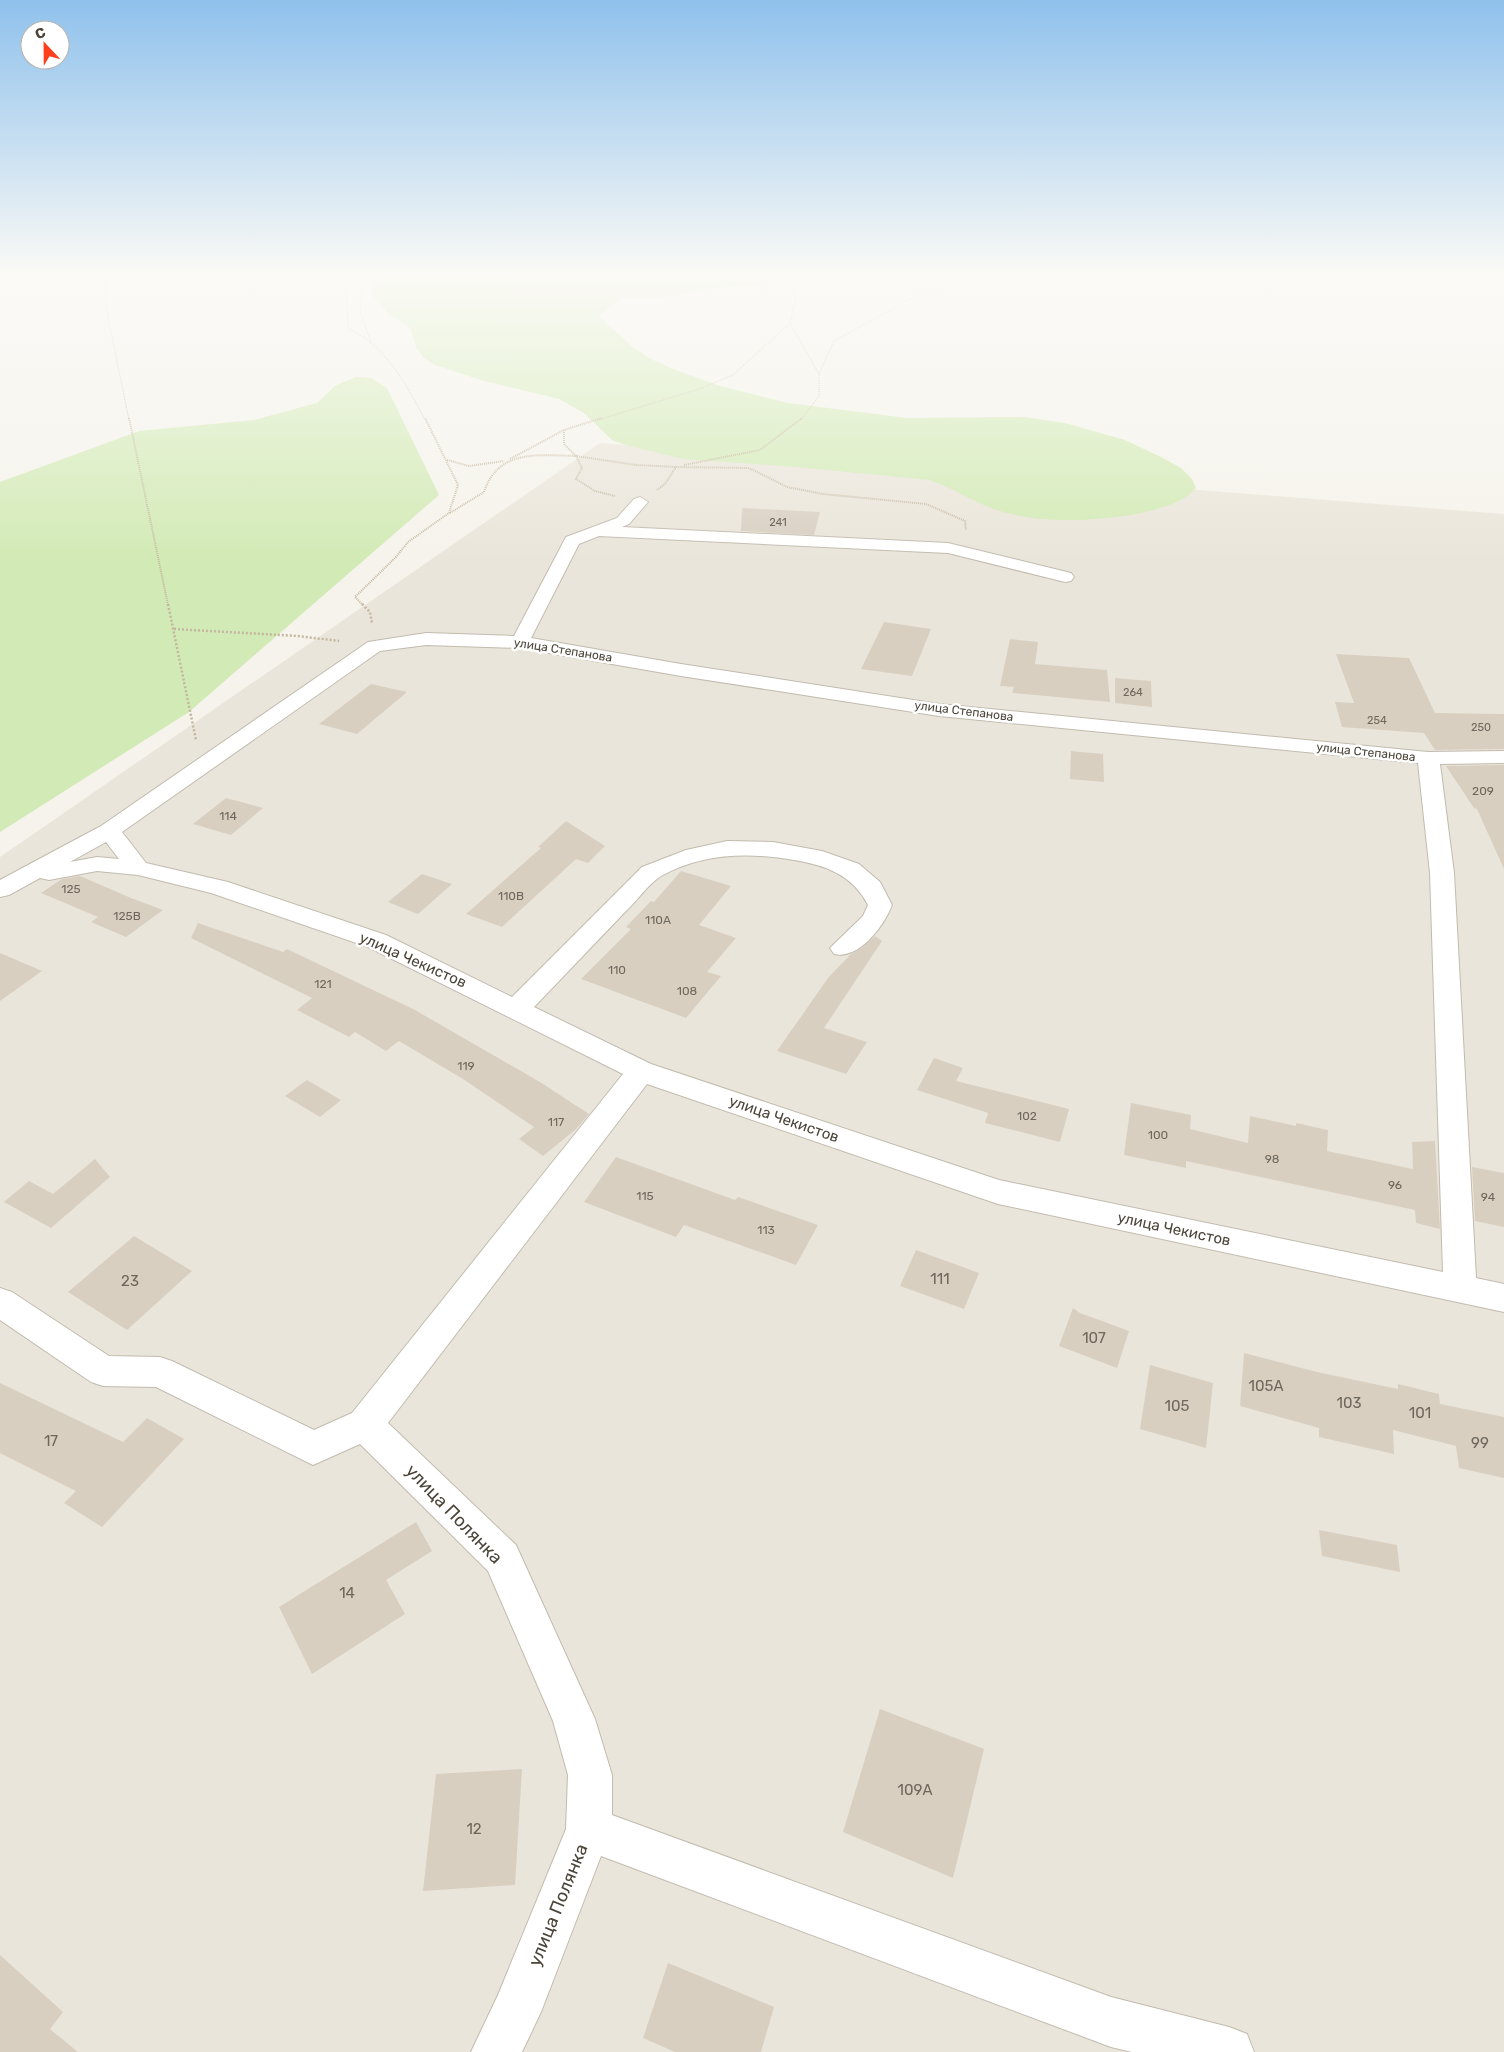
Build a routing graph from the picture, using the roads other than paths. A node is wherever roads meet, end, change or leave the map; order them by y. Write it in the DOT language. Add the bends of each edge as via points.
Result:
graph roads {
  1 [pos="640,502"];
  2 [pos="597,531"];
  3 [pos="1065,577"];
  4 [pos="520,642"];
  5 [pos="1504,757"];
  6 [pos="1428,758"];
  7 [pos="109,831"];
  8 [pos="138,868"];
  9 [pos="7,886"];
  10 [pos="843,948"];
  11 [pos="517,1008"];
  12 [pos="641,1071"];
  13 [pos="1460,1290"];
  14 [pos="1504,1298"];
  15 [pos="0,1302"];
  16 [pos="365,1425"];
  17 [pos="589,1829"];
  18 [pos="496,2052"];
  19 [pos="1229,2052"];
  1 -- 2 [label="street" via="623,521"];
  2 -- 3 [label="street" via="835,540 948,548"];
  2 -- 4 [label="street" via="572,541"];
  4 -- 6 [label="street, улица Степанова" via="939,710"];
  4 -- 7 [label="street, улица Степанова" via="426,639 375,646"];
  5 -- 6 [label="street, улица Степанова"];
  6 -- 13 [label="street" via="1442,873"];
  7 -- 8 [label="street"];
  7 -- 9 [label="street"];
  8 -- 9 [label="street, улица Чекистов" via="97,864 56,871"];
  8 -- 11 [label="street, улица Чекистов" via="220,887 376,941"];
  10 -- 11 [label="street" via="874,920 880,905 872,886 850,868 814,856 726,848 686,857 651,872"];
  11 -- 12 [label="street, улица Чекистов"];
  12 -- 13 [label="street, улица Чекистов" via="998,1192"];
  12 -- 16 [label="street"];
  13 -- 14 [label="street, улица Чекистов"];
  15 -- 16 [label="street" via="103,1371 160,1372 313,1448"];
  16 -- 17 [label="street, улица Полянка" via="502,1558 574,1719 590,1775"];
  17 -- 18 [label="street, улица Полянка" via="516,2012"];
  17 -- 19 [label="street" via="1111,2022"];
}
